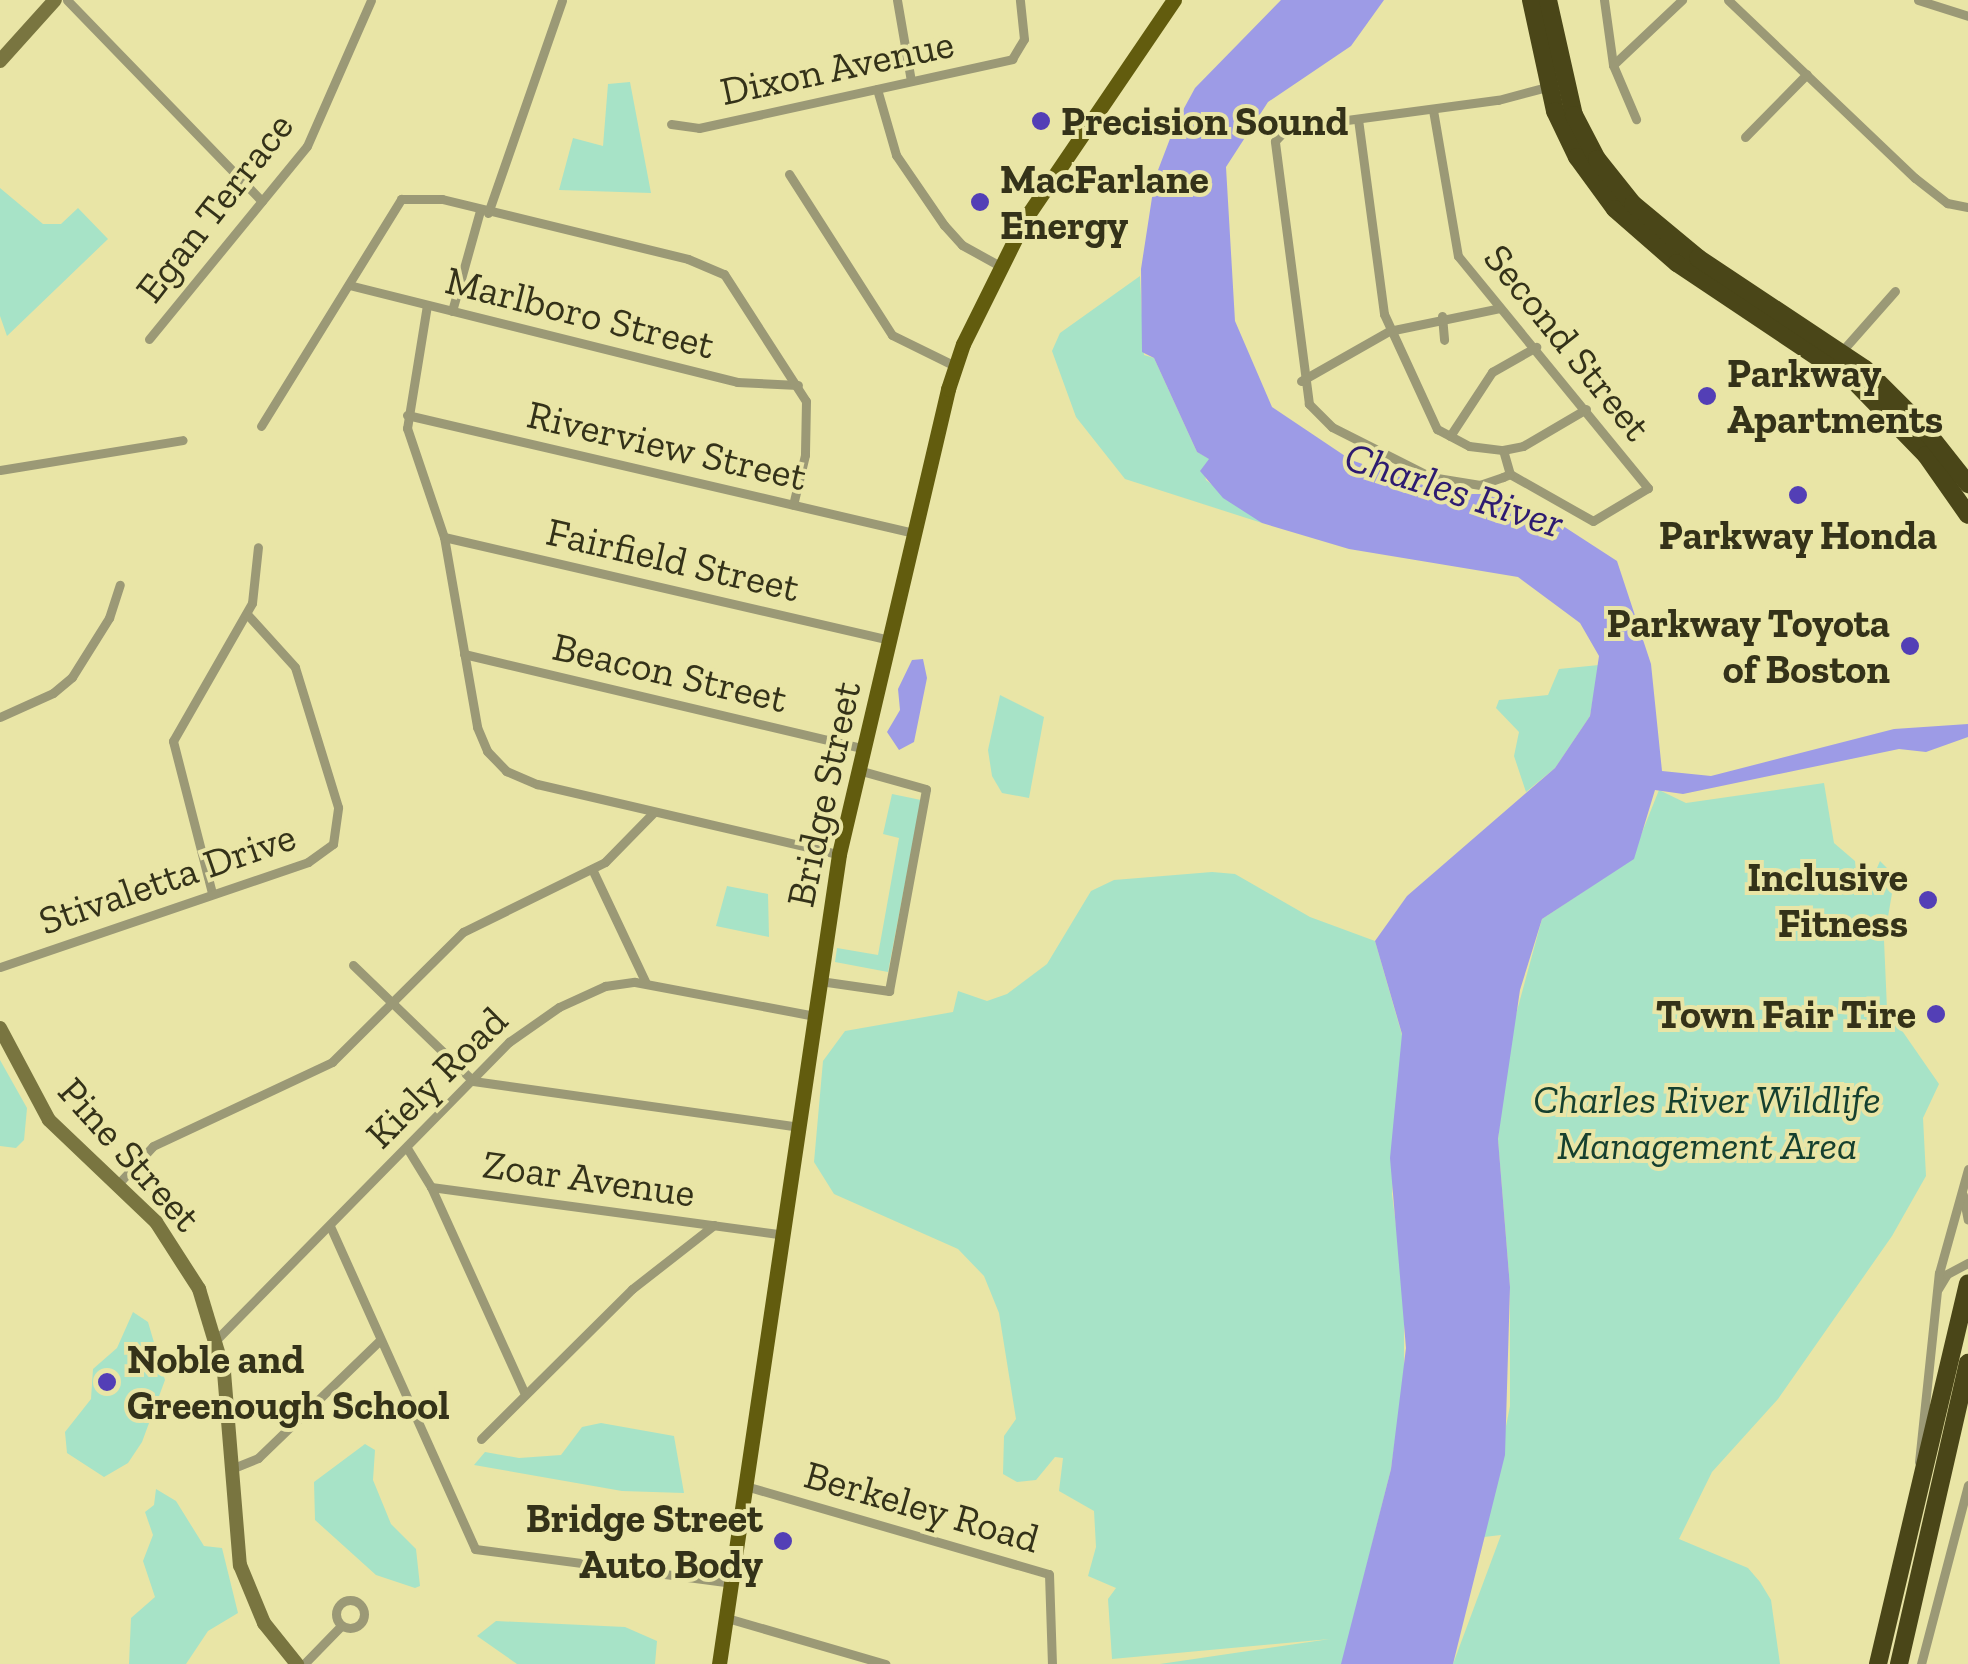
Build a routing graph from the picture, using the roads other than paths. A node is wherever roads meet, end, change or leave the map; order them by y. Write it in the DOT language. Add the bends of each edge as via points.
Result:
graph roads {
  1 [pos="54,0"];
  2 [pos="67,0"];
  3 [pos="371,0"];
  4 [pos="562,0"];
  5 [pos="898,0"];
  6 [pos="1020,0"];
  7 [pos="1174,0"];
  8 [pos="1531,0"];
  9 [pos="1548,0"];
  10 [pos="1604,0"];
  11 [pos="1682,0"];
  12 [pos="1728,0"];
  13 [pos="1918,0"];
  14 [pos="1968,14"];
  15 [pos="1,59"];
  16 [pos="1614,65"];
  17 [pos="1806,74"];
  18 [pos="911,81"];
  19 [pos="1547,87"];
  20 [pos="876,89"];
  21 [pos="1433,110"];
  22 [pos="1358,119"];
  23 [pos="1636,119"];
  24 [pos="671,124"];
  25 [pos="1745,136"];
  26 [pos="789,174"];
  27 [pos="262,201"];
  28 [pos="1968,208"];
  29 [pos="484,212"];
  30 [pos="1000,266"];
  31 [pos="349,285"];
  32 [pos="1895,291"];
  33 [pos="427,306"];
  34 [pos="1500,308"];
  35 [pos="452,312"];
  36 [pos="1442,316"];
  37 [pos="1389,331"];
  38 [pos="149,339"];
  39 [pos="1444,340"];
  40 [pos="1536,347"];
  41 [pos="1842,350"];
  42 [pos="954,366"];
  43 [pos="1301,381"];
  44 [pos="798,386"];
  45 [pos="1586,409"];
  46 [pos="407,415"];
  47 [pos="261,426"];
  48 [pos="1450,436"];
  49 [pos="182,440"];
  50 [pos="1503,450"];
  51 [pos="0,470"];
  52 [pos="1510,474"];
  53 [pos="1968,484"];
  54 [pos="794,505"];
  55 [pos="1968,515"];
  56 [pos="914,533"];
  57 [pos="444,537"];
  58 [pos="258,547"];
  59 [pos="120,584"];
  60 [pos="247,614"];
  61 [pos="889,640"];
  62 [pos="464,654"];
  63 [pos="0,717"];
  64 [pos="864,748"];
  65 [pos="858,770"];
  66 [pos="654,812"];
  67 [pos="839,854"];
  68 [pos="592,869"];
  69 [pos="212,893"];
  70 [pos="354,965"];
  71 [pos="0,967"];
  72 [pos="820,981"];
  73 [pos="646,983"];
  74 [pos="392,1004"];
  75 [pos="815,1016"];
  76 [pos="0,1028"];
  77 [pos="473,1080"];
  78 [pos="800,1127"];
  79 [pos="407,1148"];
  80 [pos="1968,1168"];
  81 [pos="1964,1182"];
  82 [pos="119,1183"];
  83 [pos="430,1187"];
  84 [pos="1968,1220"];
  85 [pos="714,1225"];
  86 [pos="330,1226"];
  87 [pos="784,1235"];
  88 [pos="1968,1263"];
  89 [pos="1968,1283"];
  90 [pos="1934,1298"];
  91 [pos="217,1339"];
  92 [pos="380,1341"];
  93 [pos="1968,1363"];
  94 [pos="524,1392"];
  95 [pos="481,1439"];
  96 [pos="231,1469"];
  97 [pos="1968,1485"];
  98 [pos="749,1487"];
  99 [pos="1917,1499"];
  100 [pos="734,1584"];
  101 [pos="727,1618"];
  102 [pos="341,1626"];
  103 [pos="300,1664"];
  104 [pos="719,1664"];
  105 [pos="885,1664"];
  106 [pos="1052,1664"];
  107 [pos="1878,1664"];
  108 [pos="1899,1664"];
  109 [pos="1921,1664"];
  1 -- 15 [label="street"];
  2 -- 27 [label="street"];
  3 -- 27 [label="street, Egan Terrace" via="307,146"];
  4 -- 29 [label="street"];
  5 -- 18 [label="street"];
  6 -- 18 [label="street, Dixon Avenue" via="1024,39 1012,59"];
  7 -- 30 [label="main road, Bridge Street" via="1054,170"];
  8 -- 19 [label="highway"];
  9 -- 41 [label="highway" via="1570,104 1617,186 1681,246"];
  10 -- 16 [label="street"];
  11 -- 16 [label="street"];
  12 -- 17 [label="street"];
  13 -- 14 [label="street"];
  16 -- 23 [label="street"];
  17 -- 25 [label="street"];
  17 -- 28 [label="street" via="1926,187"];
  18 -- 20 [label="street, Dixon Avenue"];
  19 -- 21 [label="street"];
  19 -- 55 [label="highway" via="1577,157 1628,223 1854,382 1912,438"];
  20 -- 24 [label="street, Dixon Avenue" via="699,128"];
  20 -- 30 [label="street" via="896,155 944,225 962,245"];
  21 -- 22 [label="street"];
  21 -- 34 [label="street, Second Street" via="1458,256"];
  22 -- 37 [label="street"];
  22 -- 43 [label="street" via="1287,128 1274,142"];
  26 -- 42 [label="street" via="892,335"];
  27 -- 38 [label="street, Egan Terrace"];
  29 -- 31 [label="street" via="442,199 401,199"];
  29 -- 35 [label="street"];
  29 -- 44 [label="street" via="717,269"];
  30 -- 42 [label="main road, Bridge Street"];
  31 -- 33 [label="street, Marlboro Street"];
  31 -- 47 [label="street"];
  32 -- 41 [label="street"];
  33 -- 35 [label="street, Marlboro Street"];
  33 -- 46 [label="street"];
  34 -- 36 [label="street"];
  34 -- 40 [label="street, Second Street"];
  35 -- 44 [label="street, Marlboro Street" via="736,382"];
  36 -- 37 [label="street"];
  36 -- 39 [label="street"];
  37 -- 43 [label="street"];
  37 -- 48 [label="street" via="1415,394 1437,429"];
  40 -- 45 [label="street, Second Street"];
  40 -- 48 [label="street" via="1492,372"];
  41 -- 53 [label="highway" via="1906,408"];
  42 -- 56 [label="main road, Bridge Street"];
  43 -- 52 [label="street" via="1309,404 1332,427 1394,463 1480,485"];
  44 -- 54 [label="street" via="809,416"];
  45 -- 50 [label="street" via="1523,446"];
  45 -- 52 [label="street, Second Street" via="1648,488 1593,521"];
  46 -- 54 [label="street, Riverview Street"];
  46 -- 57 [label="street"];
  48 -- 50 [label="street"];
  49 -- 51 [label="street"];
  50 -- 52 [label="street"];
  54 -- 56 [label="street, Riverview Street"];
  56 -- 61 [label="main road, Bridge Street"];
  57 -- 61 [label="street, Fairfield Street"];
  57 -- 62 [label="street"];
  58 -- 60 [label="street"];
  59 -- 63 [label="street" via="105,626 72,677"];
  60 -- 69 [label="street" via="173,742"];
  60 -- 69 [label="street, Stivaletta Drive" via="295,666 340,827 323,855"];
  61 -- 64 [label="main road, Bridge Street"];
  62 -- 64 [label="street, Beacon Street"];
  62 -- 66 [label="street" via="481,740 506,771"];
  64 -- 65 [label="main road, Bridge Street"];
  65 -- 67 [label="main road, Bridge Street"];
  65 -- 72 [label="street" via="926,789 889,991"];
  66 -- 67 [label="street"];
  66 -- 68 [label="street" via="627,846"];
  67 -- 72 [label="main road, Bridge Street"];
  68 -- 73 [label="street"];
  68 -- 74 [label="street" via="463,932"];
  69 -- 71 [label="street, Stivaletta Drive"];
  70 -- 74 [label="street"];
  72 -- 75 [label="main road, Bridge Street"];
  73 -- 75 [label="street, Kiely Road"];
  73 -- 77 [label="street, Kiely Road" via="605,986 558,1007 509,1042"];
  74 -- 77 [label="street"];
  74 -- 82 [label="street" via="332,1062 153,1146"];
  75 -- 78 [label="main road, Bridge Street"];
  76 -- 82 [label="street, Pine Street" via="49,1120"];
  77 -- 78 [label="street"];
  77 -- 79 [label="street, Kiely Road"];
  78 -- 87 [label="main road, Bridge Street"];
  79 -- 83 [label="street, Zoar Avenue"];
  79 -- 86 [label="street, Kiely Road"];
  80 -- 81 [label="street"];
  81 -- 84 [label="street"];
  81 -- 90 [label="street"];
  82 -- 91 [label="street, Pine Street" via="184,1261"];
  83 -- 85 [label="street, Zoar Avenue"];
  83 -- 94 [label="street"];
  85 -- 87 [label="street, Zoar Avenue"];
  85 -- 94 [label="street" via="632,1289"];
  86 -- 91 [label="street, Kiely Road"];
  86 -- 92 [label="street"];
  87 -- 98 [label="main road, Bridge Street"];
  88 -- 90 [label="street" via="1947,1274"];
  89 -- 99 [label="highway"];
  90 -- 99 [label="street"];
  91 -- 96 [label="street, Pine Street"];
  92 -- 96 [label="street" via="258,1458"];
  92 -- 100 [label="street" via="475,1549"];
  93 -- 108 [label="highway"];
  94 -- 95 [label="street"];
  96 -- 103 [label="street, Pine Street" via="244,1580 272,1634"];
  97 -- 109 [label="street"];
  98 -- 100 [label="main road, Bridge Street"];
  98 -- 106 [label="street, Berkeley Road" via="1049,1574"];
  99 -- 107 [label="highway"];
  100 -- 101 [label="main road, Bridge Street"];
  101 -- 104 [label="main road, Bridge Street"];
  101 -- 105 [label="street"];
  102 -- 103 [label="street"];
}
